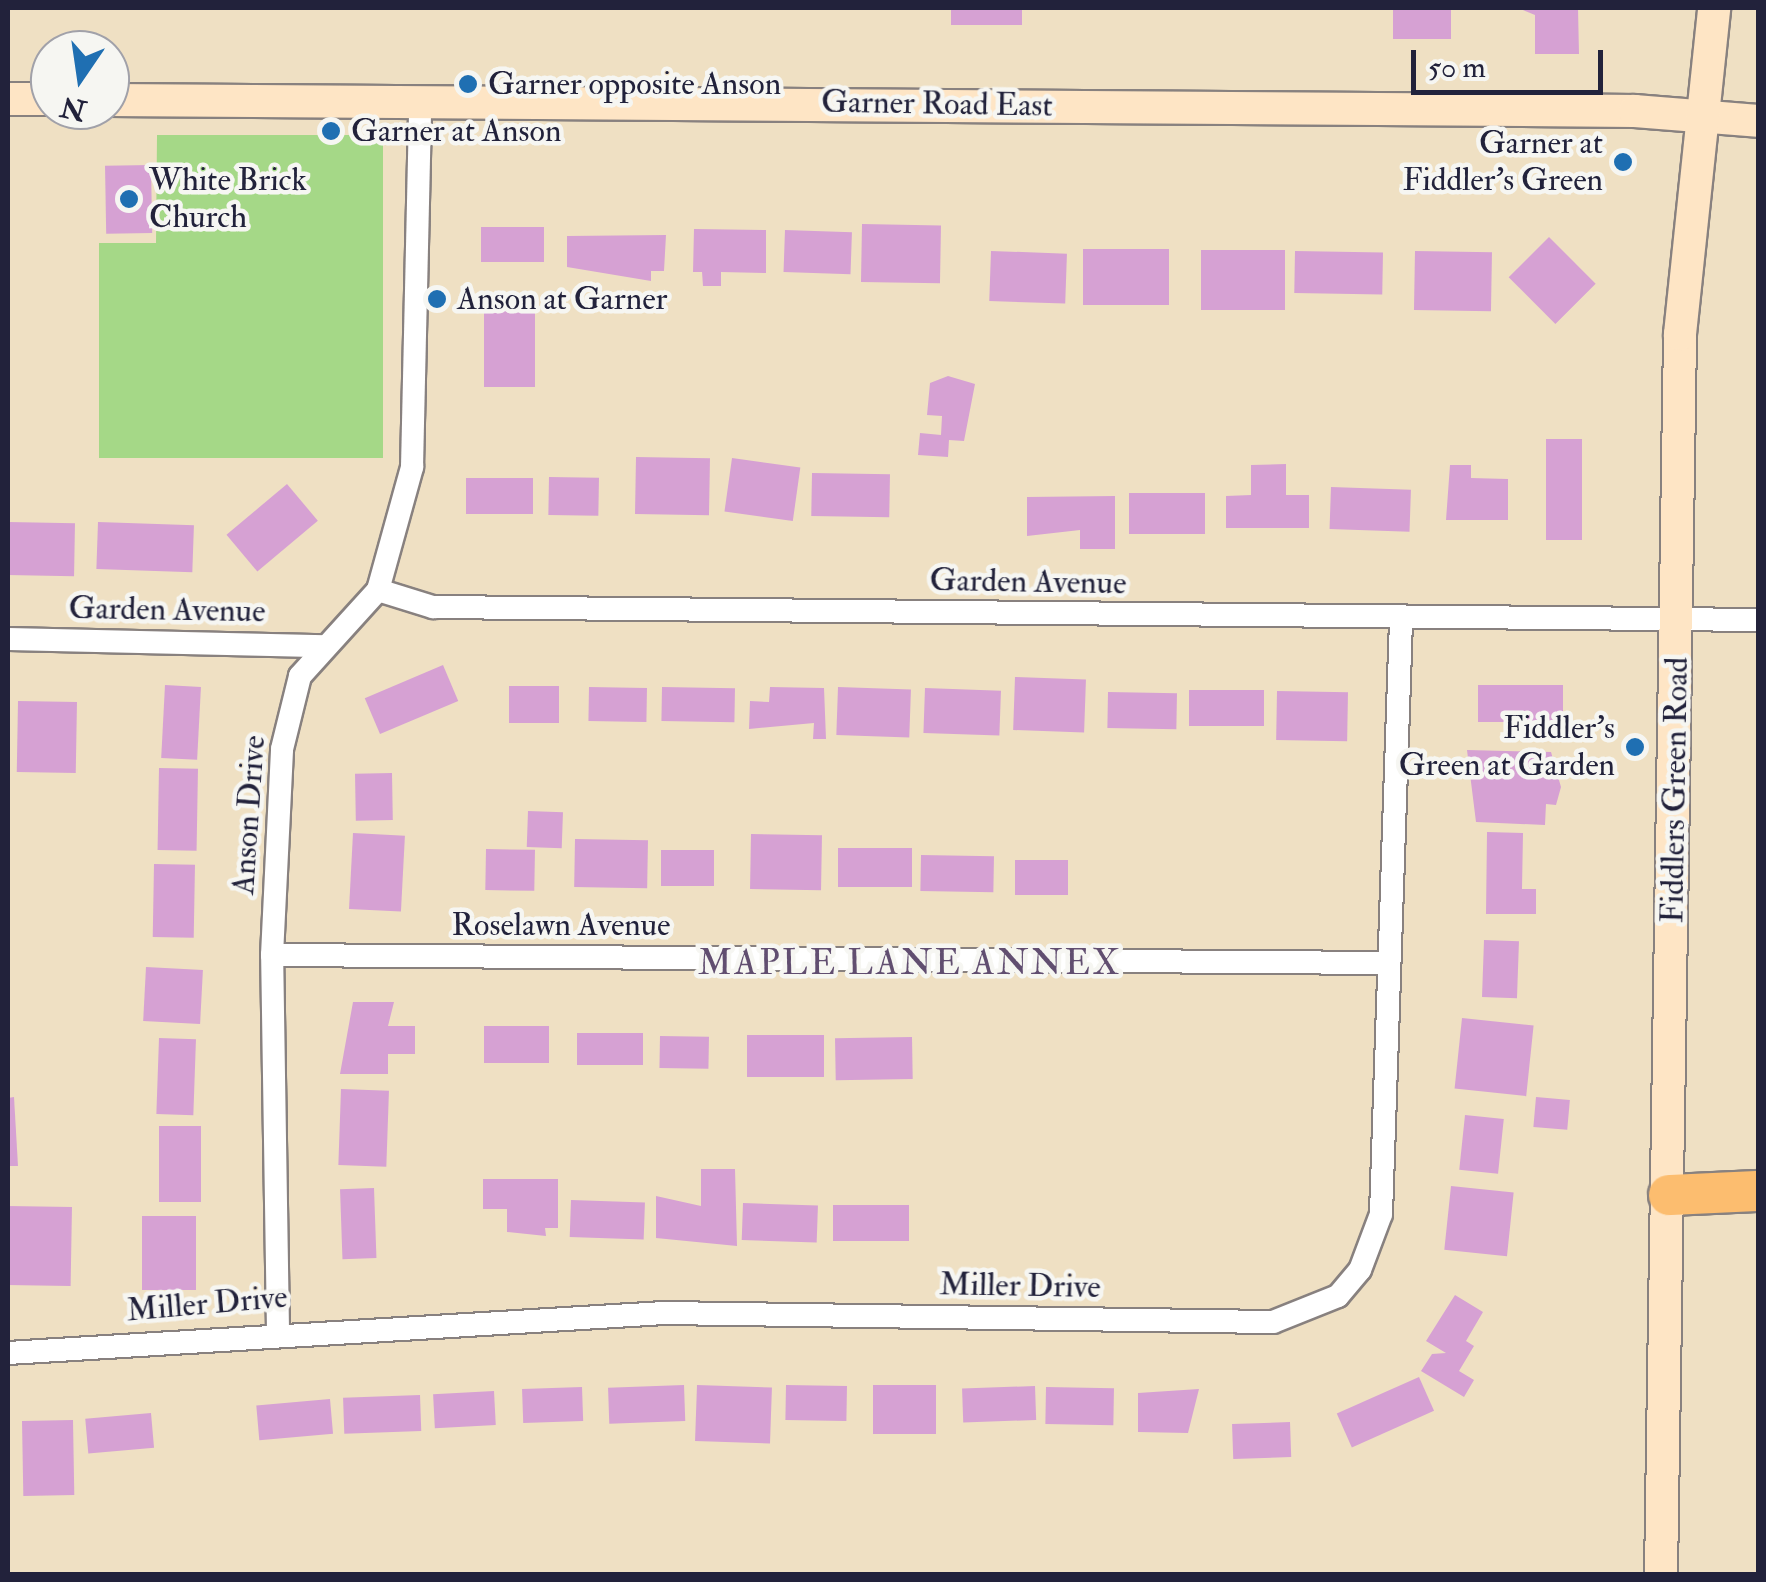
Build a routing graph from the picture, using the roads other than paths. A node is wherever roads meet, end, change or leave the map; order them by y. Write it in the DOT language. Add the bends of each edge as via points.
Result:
graph roads {
  1 [pos="1714,8"];
  2 [pos="130,100"];
  3 [pos="420,102"];
  4 [pos="1703,117"];
  5 [pos="1758,122"];
  6 [pos="378,590"];
  7 [pos="1680,616"];
  8 [pos="1401,619"];
  9 [pos="1758,620"];
  10 [pos="8,639"];
  11 [pos="325,646"];
  12 [pos="272,955"];
  13 [pos="1390,963"];
  14 [pos="1758,1191"];
  15 [pos="1669,1195"];
  16 [pos="278,1330"];
  17 [pos="8,1352"];
  18 [pos="1661,1571"];
  1 -- 4 [label="main road, Fiddlers Green Road"];
  2 -- 3 [label="main road, Garner Road East"];
  3 -- 4 [label="main road, Garner Road East"];
  3 -- 6 [label="street, Anson Drive" via="412,466"];
  4 -- 5 [label="main road, Garner Road East"];
  4 -- 7 [label="main road, Fiddlers Green Road" via="1680,334"];
  6 -- 8 [label="street, Garden Avenue" via="433,607"];
  6 -- 11 [label="street, Anson Drive"];
  7 -- 8 [label="street, Garden Avenue"];
  7 -- 9 [label="street, Garden Avenue"];
  7 -- 15 [label="main road, Fiddlers Green Road"];
  8 -- 13 [label="street, Miller Drive"];
  10 -- 11 [label="street, Garden Avenue"];
  11 -- 12 [label="street, Anson Drive" via="300,676 282,749"];
  12 -- 13 [label="street, Roselawn Avenue"];
  12 -- 16 [label="street, Anson Drive"];
  13 -- 16 [label="street, Miller Drive" via="1380,1214 1360,1270 1338,1296 1273,1322 664,1313"];
  14 -- 15 [label="highway"];
  15 -- 18 [label="main road, Fiddlers Green Road"];
  16 -- 17 [label="street, Miller Drive"];
}
